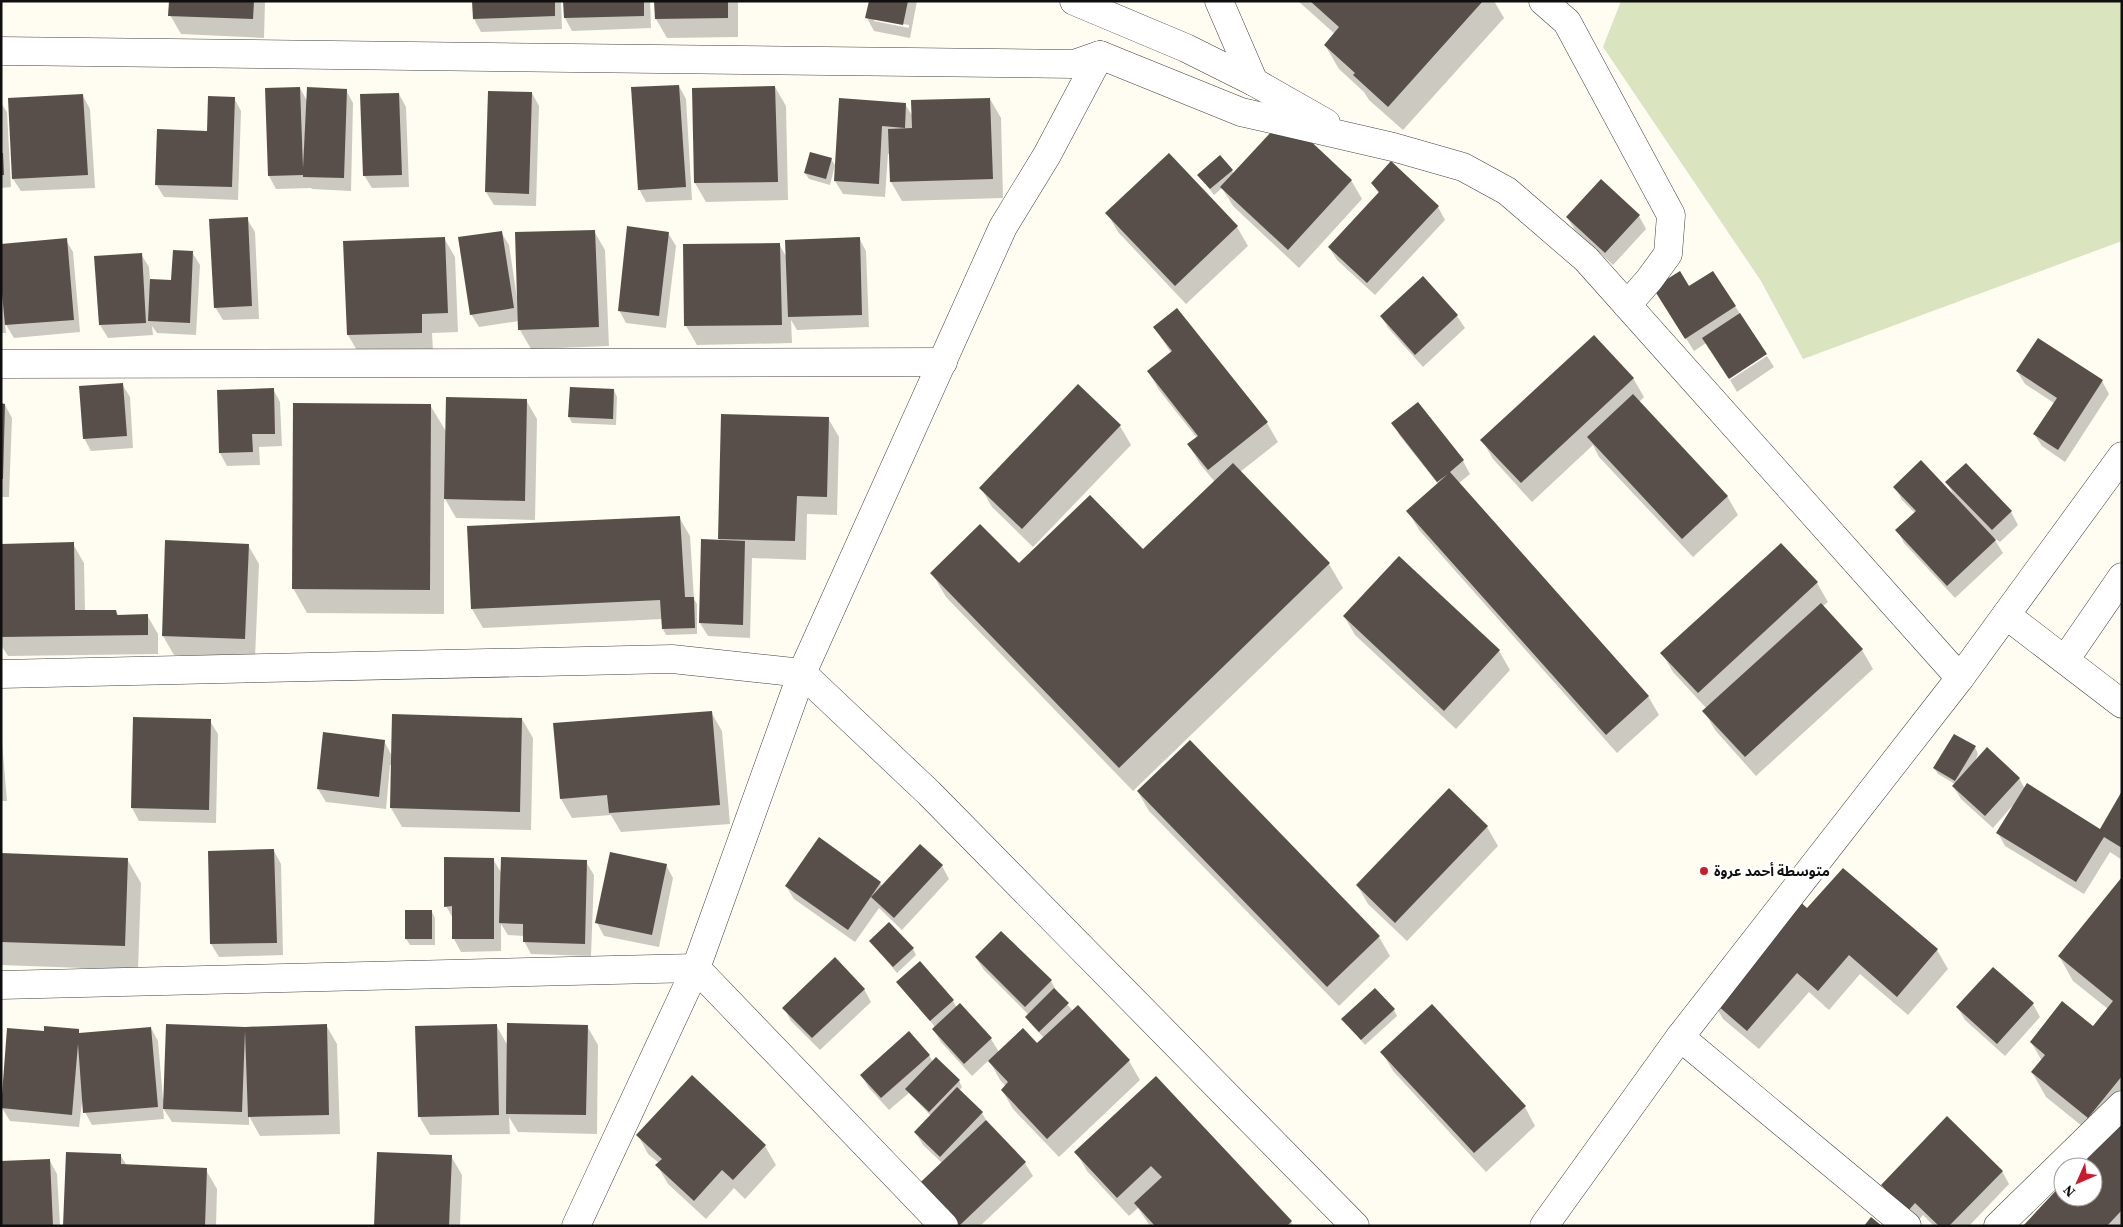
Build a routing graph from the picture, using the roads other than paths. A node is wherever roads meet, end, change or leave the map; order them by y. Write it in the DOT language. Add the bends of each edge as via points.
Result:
graph roads {
  1 [pos="1074,1"];
  2 [pos="1219,1"];
  3 [pos="1543,1"];
  4 [pos="1571,12"];
  5 [pos="1,51"];
  6 [pos="1100,55"];
  7 [pos="1254,82"];
  8 [pos="1353,138"];
  9 [pos="1627,304"];
  10 [pos="943,362"];
  11 [pos="1,364"];
  12 [pos="2122,456"];
  13 [pos="2122,577"];
  14 [pos="2006,615"];
  15 [pos="2065,660"];
  16 [pos="802,673"];
  17 [pos="1,674"];
  18 [pos="1960,678"];
  19 [pos="2122,704"];
  20 [pos="696,968"];
  21 [pos="1,985"];
  22 [pos="1680,1037"];
  23 [pos="2122,1105"];
  24 [pos="576,1226"];
  25 [pos="944,1226"];
  26 [pos="1355,1226"];
  27 [pos="1544,1226"];
  28 [pos="1907,1226"];
  29 [pos="1998,1226"];
  1 -- 7 [label="street" via="1186,48"];
  2 -- 7 [label="street"];
  3 -- 4 [label="street"];
  4 -- 9 [label="street" via="1671,214 1668,254"];
  5 -- 6 [label="street" via="1074,64"];
  6 -- 8 [label="street" via="1240,112"];
  6 -- 10 [label="street" via="1047,155 1003,227"];
  7 -- 8 [label="street"];
  8 -- 9 [label="street" via="1463,167 1507,191 1586,259"];
  9 -- 18 [label="street"];
  10 -- 11 [label="street"];
  10 -- 16 [label="street"];
  12 -- 14 [label="street"];
  13 -- 15 [label="street"];
  14 -- 15 [label="street"];
  14 -- 18 [label="street"];
  15 -- 19 [label="street"];
  16 -- 17 [label="street" via="672,658"];
  16 -- 20 [label="street"];
  16 -- 26 [label="street" via="929,793"];
  18 -- 22 [label="street"];
  20 -- 21 [label="street"];
  20 -- 24 [label="street"];
  20 -- 25 [label="street"];
  22 -- 27 [label="street"];
  22 -- 28 [label="street"];
  23 -- 29 [label="street"];
}
